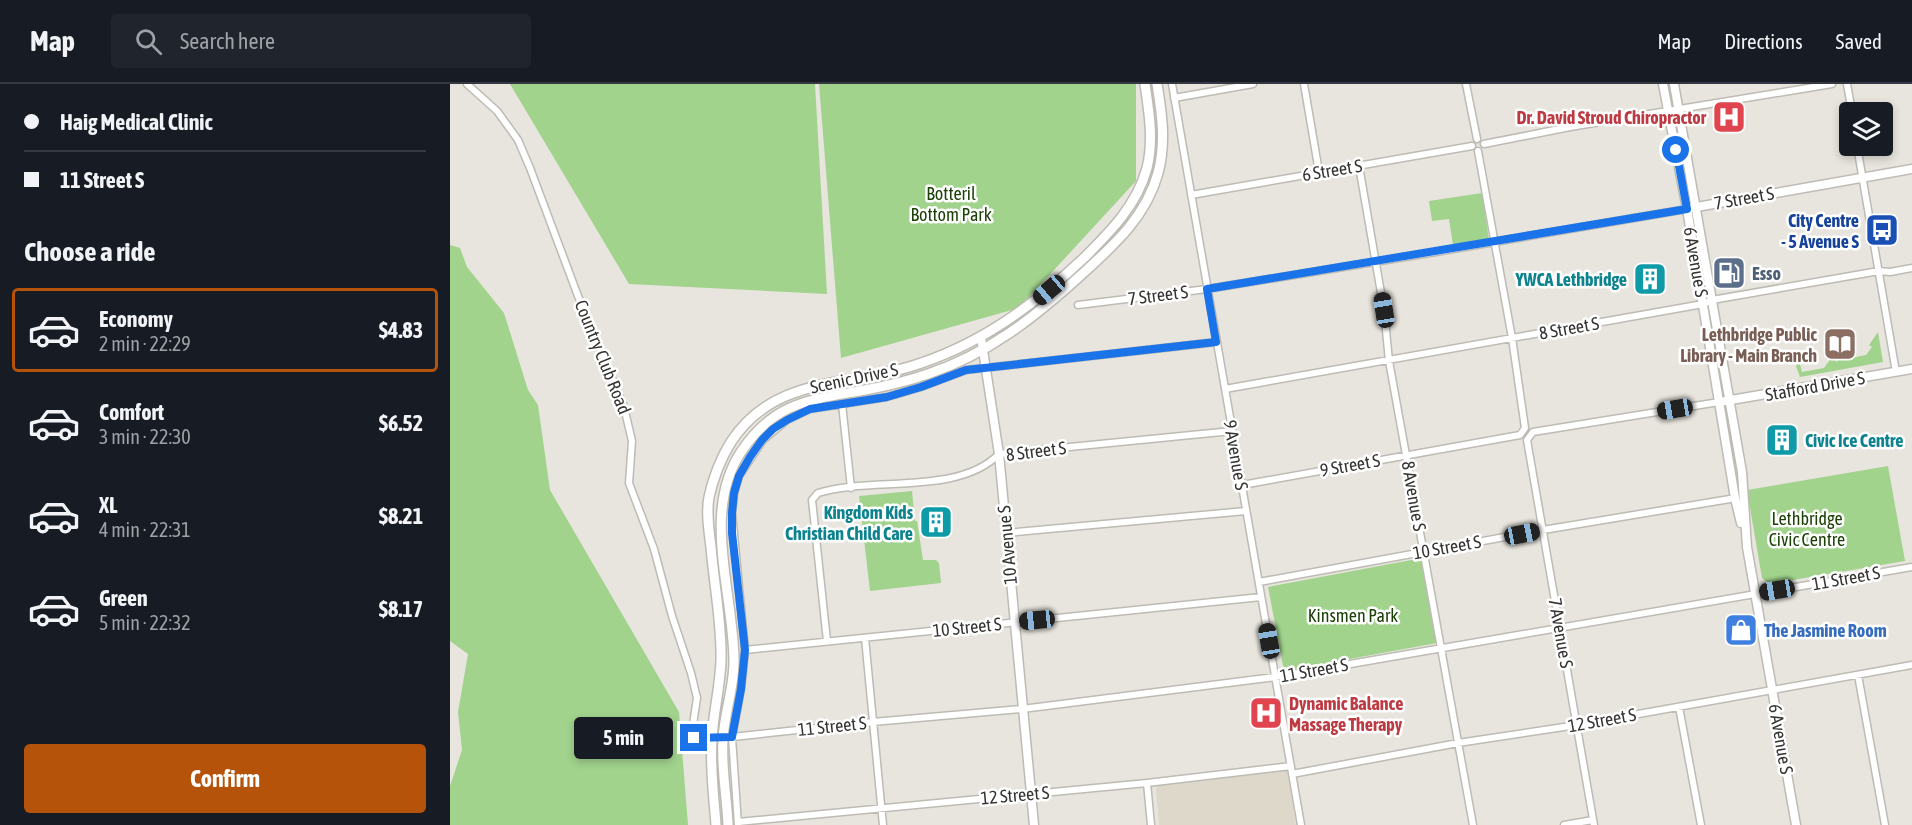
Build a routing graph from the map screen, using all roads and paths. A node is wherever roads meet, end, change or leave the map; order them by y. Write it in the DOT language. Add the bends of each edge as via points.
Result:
graph roads {
  1 [pos="467,84"];
  2 [pos="1145,84"];
  3 [pos="1157,84"];
  4 [pos="1172,84"];
  5 [pos="1253,84"];
  6 [pos="1304,84"];
  7 [pos="1466,84"];
  8 [pos="1663,84"];
  9 [pos="1674,84"];
  10 [pos="1832,84"];
  11 [pos="1847,84"];
  12 [pos="1245,85"];
  13 [pos="1174,98"];
  14 [pos="1850,102"];
  15 [pos="1674,110"];
  16 [pos="1477,139"];
  17 [pos="1484,144"];
  18 [pos="1472,146"];
  19 [pos="1478,151"];
  20 [pos="1859,156"];
  21 [pos="1359,166"];
  22 [pos="1912,169"];
  23 [pos="1319,172"];
  24 [pos="1863,177"];
  25 [pos="1191,195"];
  26 [pos="1692,208"];
  27 [pos="1494,242"];
  28 [pos="1376,262"];
  29 [pos="1912,268"];
  30 [pos="1879,271"];
  31 [pos="1207,289"];
  32 [pos="1708,302"];
  33 [pos="1078,305"];
  34 [pos="981,337"];
  35 [pos="1512,338"];
  36 [pos="1216,342"];
  37 [pos="983,350"];
  38 [pos="1389,361"];
  39 [pos="987,367"];
  40 [pos="1912,369"];
  41 [pos="1896,372"];
  42 [pos="1225,389"];
  43 [pos="1729,400"];
  44 [pos="1719,402"];
  45 [pos="843,404"];
  46 [pos="1232,431"];
  47 [pos="999,454"];
  48 [pos="1407,455"];
  49 [pos="1242,485"];
  50 [pos="851,488"];
  51 [pos="1739,497"];
  52 [pos="1246,511"];
  53 [pos="1543,530"];
  54 [pos="1006,533"];
  55 [pos="1424,552"];
  56 [pos="1912,567"];
  57 [pos="1259,582"];
  58 [pos="1756,594"];
  59 [pos="1261,597"];
  60 [pos="1014,622"];
  61 [pos="1560,627"];
  62 [pos="866,638"];
  63 [pos="826,641"];
  64 [pos="1441,648"];
  65 [pos="745,650"];
  66 [pos="1912,665"];
  67 [pos="1858,675"];
  68 [pos="1275,677"];
  69 [pos="1772,691"];
  70 [pos="1678,707"];
  71 [pos="1022,709"];
  72 [pos="873,722"];
  73 [pos="1577,725"];
  74 [pos="712,738"];
  75 [pos="727,738"];
  76 [pos="1458,743"];
  77 [pos="1292,770"];
  78 [pos="1147,783"];
  79 [pos="1031,794"];
  80 [pos="882,808"];
  81 [pos="738,823"];
  82 [pos="1594,823"];
  83 [pos="716,825"];
  84 [pos="728,825"];
  85 [pos="883,825"];
  86 [pos="1034,825"];
  87 [pos="1151,825"];
  88 [pos="1301,825"];
  89 [pos="1473,825"];
  90 [pos="1564,825"];
  91 [pos="1701,825"];
  92 [pos="1796,825"];
  93 [pos="1885,825"];
  1 -- 74 [label="street, Country Club Road" via="497,111 518,140 624,407 632,441 629,483 654,549 697,698 691,738"];
  2 -- 34 [label="main road, Scenic Drive S" via="1150,122 1147,168 1124,215 1049,290"];
  3 -- 37 [label="main road, Scenic Drive S" via="1163,124 1162,154 1158,174 1134,223 1050,303"];
  4 -- 13 [label="street, 9 Avenue S"];
  5 -- 12 [label="street"];
  6 -- 23 [label="street"];
  7 -- 16 [label="street"];
  8 -- 15 [label="main road, 6 Avenue S"];
  9 -- 15 [label="main road, 6 Avenue S"];
  10 -- 15 [label="street"];
  11 -- 14 [label="street"];
  12 -- 13 [label="street"];
  13 -- 25 [label="street, 9 Avenue S"];
  15 -- 17 [label="street"];
  15 -- 26 [label="main road, 6 Avenue S"];
  16 -- 17 [label="street"];
  16 -- 18 [label="street"];
  17 -- 19 [label="street"];
  18 -- 19 [label="street"];
  18 -- 21 [label="street, 6 Street S"];
  19 -- 27 [label="street"];
  20 -- 24 [label="street"];
  21 -- 23 [label="street, 6 Street S"];
  21 -- 28 [label="street, 8 Avenue S"];
  22 -- 24 [label="main road, 7 Street S"];
  23 -- 25 [label="street, 6 Street S"];
  24 -- 26 [label="main road, 7 Street S"];
  24 -- 30 [label="street"];
  25 -- 31 [label="street, 9 Avenue S"];
  26 -- 27 [label="street, 7 Street S"];
  26 -- 32 [label="main road, 6 Avenue S"];
  27 -- 28 [label="street, 7 Street S"];
  27 -- 35 [label="street"];
  28 -- 31 [label="street, 7 Street S"];
  28 -- 38 [label="street, 8 Avenue S"];
  29 -- 30 [label="street, 8 Street S"];
  30 -- 32 [label="street, 8 Street S"];
  30 -- 41 [label="street"];
  31 -- 33 [label="street, 7 Street S"];
  31 -- 36 [label="street, 9 Avenue S"];
  32 -- 35 [label="street, 8 Street S"];
  32 -- 43 [label="main road, 6 Avenue S"];
  32 -- 44 [label="main road, 6 Avenue S"];
  34 -- 37 [label="main road, 10 Avenue S"];
  34 -- 74 [label="main road, Scenic Drive S" via="911,366 815,385 790,394 755,415 730,444 709,499 721,660"];
  35 -- 38 [label="street, 8 Street S"];
  35 -- 48 [label="street, 9 Street S" via="1525,428 1520,435"];
  36 -- 39 [label="street, Scenic Drive S"];
  36 -- 42 [label="street, 9 Avenue S"];
  37 -- 39 [label="main road, 10 Avenue S"];
  37 -- 75 [label="main road, Scenic Drive S" via="909,380 805,401 762,426 740,453 726,486 720,522 734,652"];
  38 -- 42 [label="street, 8 Street S"];
  38 -- 48 [label="street, 8 Avenue S"];
  39 -- 45 [label="street, Scenic Drive S" via="966,370 887,397"];
  39 -- 47 [label="main road, 10 Avenue S"];
  40 -- 41 [label="main road, Stafford Drive S"];
  41 -- 43 [label="main road, Stafford Drive S"];
  42 -- 46 [label="street, 9 Avenue S"];
  43 -- 44 [label="main road, Stafford Drive S"];
  43 -- 51 [label="main road, 6 Avenue S" via="1742,472"];
  44 -- 51 [label="main road, 6 Avenue S"];
  44 -- 53 [label="street, 7 Avenue S" via="1533,432 1527,440"];
  45 -- 50 [label="street"];
  45 -- 65 [label="street, Scenic Drive S" via="810,409 787,420 762,440 739,476 732,513"];
  46 -- 47 [label="street, 8 Street S"];
  46 -- 49 [label="street, 9 Avenue S"];
  47 -- 50 [label="street, 8 Street S" via="991,463 955,478"];
  47 -- 54 [label="main road, 10 Avenue S"];
  48 -- 49 [label="street, 9 Street S"];
  48 -- 55 [label="street, 8 Avenue S"];
  49 -- 52 [label="street, 9 Avenue S"];
  50 -- 63 [label="street, 8 Street S" via="821,492 812,500"];
  51 -- 53 [label="street, 10 Street S"];
  51 -- 58 [label="main road, 6 Avenue S"];
  52 -- 54 [label="street"];
  52 -- 57 [label="street, 9 Avenue S"];
  53 -- 55 [label="street, 10 Street S"];
  53 -- 61 [label="street, 7 Avenue S"];
  54 -- 60 [label="main road, 10 Avenue S"];
  55 -- 57 [label="street, 10 Street S"];
  55 -- 64 [label="street, 8 Avenue S"];
  56 -- 58 [label="street, 11 Street S"];
  57 -- 59 [label="street, 9 Avenue S"];
  58 -- 61 [label="street, 11 Street S"];
  58 -- 69 [label="main road, 6 Avenue S"];
  59 -- 60 [label="street, 10 Street S"];
  59 -- 68 [label="street, 9 Avenue S"];
  60 -- 62 [label="street, 10 Street S"];
  60 -- 71 [label="main road, 10 Avenue S"];
  61 -- 64 [label="street, 11 Street S"];
  61 -- 73 [label="street, 7 Avenue S"];
  62 -- 63 [label="street, 10 Street S"];
  62 -- 72 [label="street"];
  63 -- 65 [label="street, 10 Street S"];
  64 -- 68 [label="street, 11 Street S"];
  64 -- 76 [label="street, 8 Avenue S"];
  65 -- 75 [label="street, Scenic Drive S" via="741,689"];
  66 -- 67 [label="street, 12 Street S"];
  67 -- 69 [label="street, 12 Street S"];
  67 -- 93 [label="street"];
  68 -- 71 [label="street, 11 Street S"];
  68 -- 77 [label="street, 9 Avenue S"];
  69 -- 70 [label="street, 12 Street S"];
  69 -- 92 [label="main road, 6 Avenue S"];
  70 -- 73 [label="street, 12 Street S"];
  70 -- 91 [label="street"];
  71 -- 72 [label="street, 11 Street S"];
  71 -- 79 [label="main road, 10 Avenue S"];
  72 -- 75 [label="street, 11 Street S"];
  72 -- 80 [label="street"];
  73 -- 76 [label="street, 12 Street S"];
  73 -- 82 [label="street, 7 Avenue S"];
  74 -- 75 [label="street, 11 Street S"];
  74 -- 83 [label="main road, Scenic Drive S"];
  75 -- 81 [label="street, Scenic Drive S"];
  75 -- 84 [label="main road, Scenic Drive S"];
  76 -- 77 [label="street, 12 Street S"];
  76 -- 89 [label="street, 8 Avenue S"];
  77 -- 78 [label="street, 12 Street S"];
  77 -- 88 [label="street, 9 Avenue S"];
  78 -- 79 [label="street, 12 Street S"];
  78 -- 87 [label="street"];
  79 -- 80 [label="street, 12 Street S"];
  79 -- 86 [label="main road, 10 Avenue S"];
  80 -- 81 [label="street, 12 Street S"];
  80 -- 85 [label="street"];
  82 -- 90 [label="street"];
}
